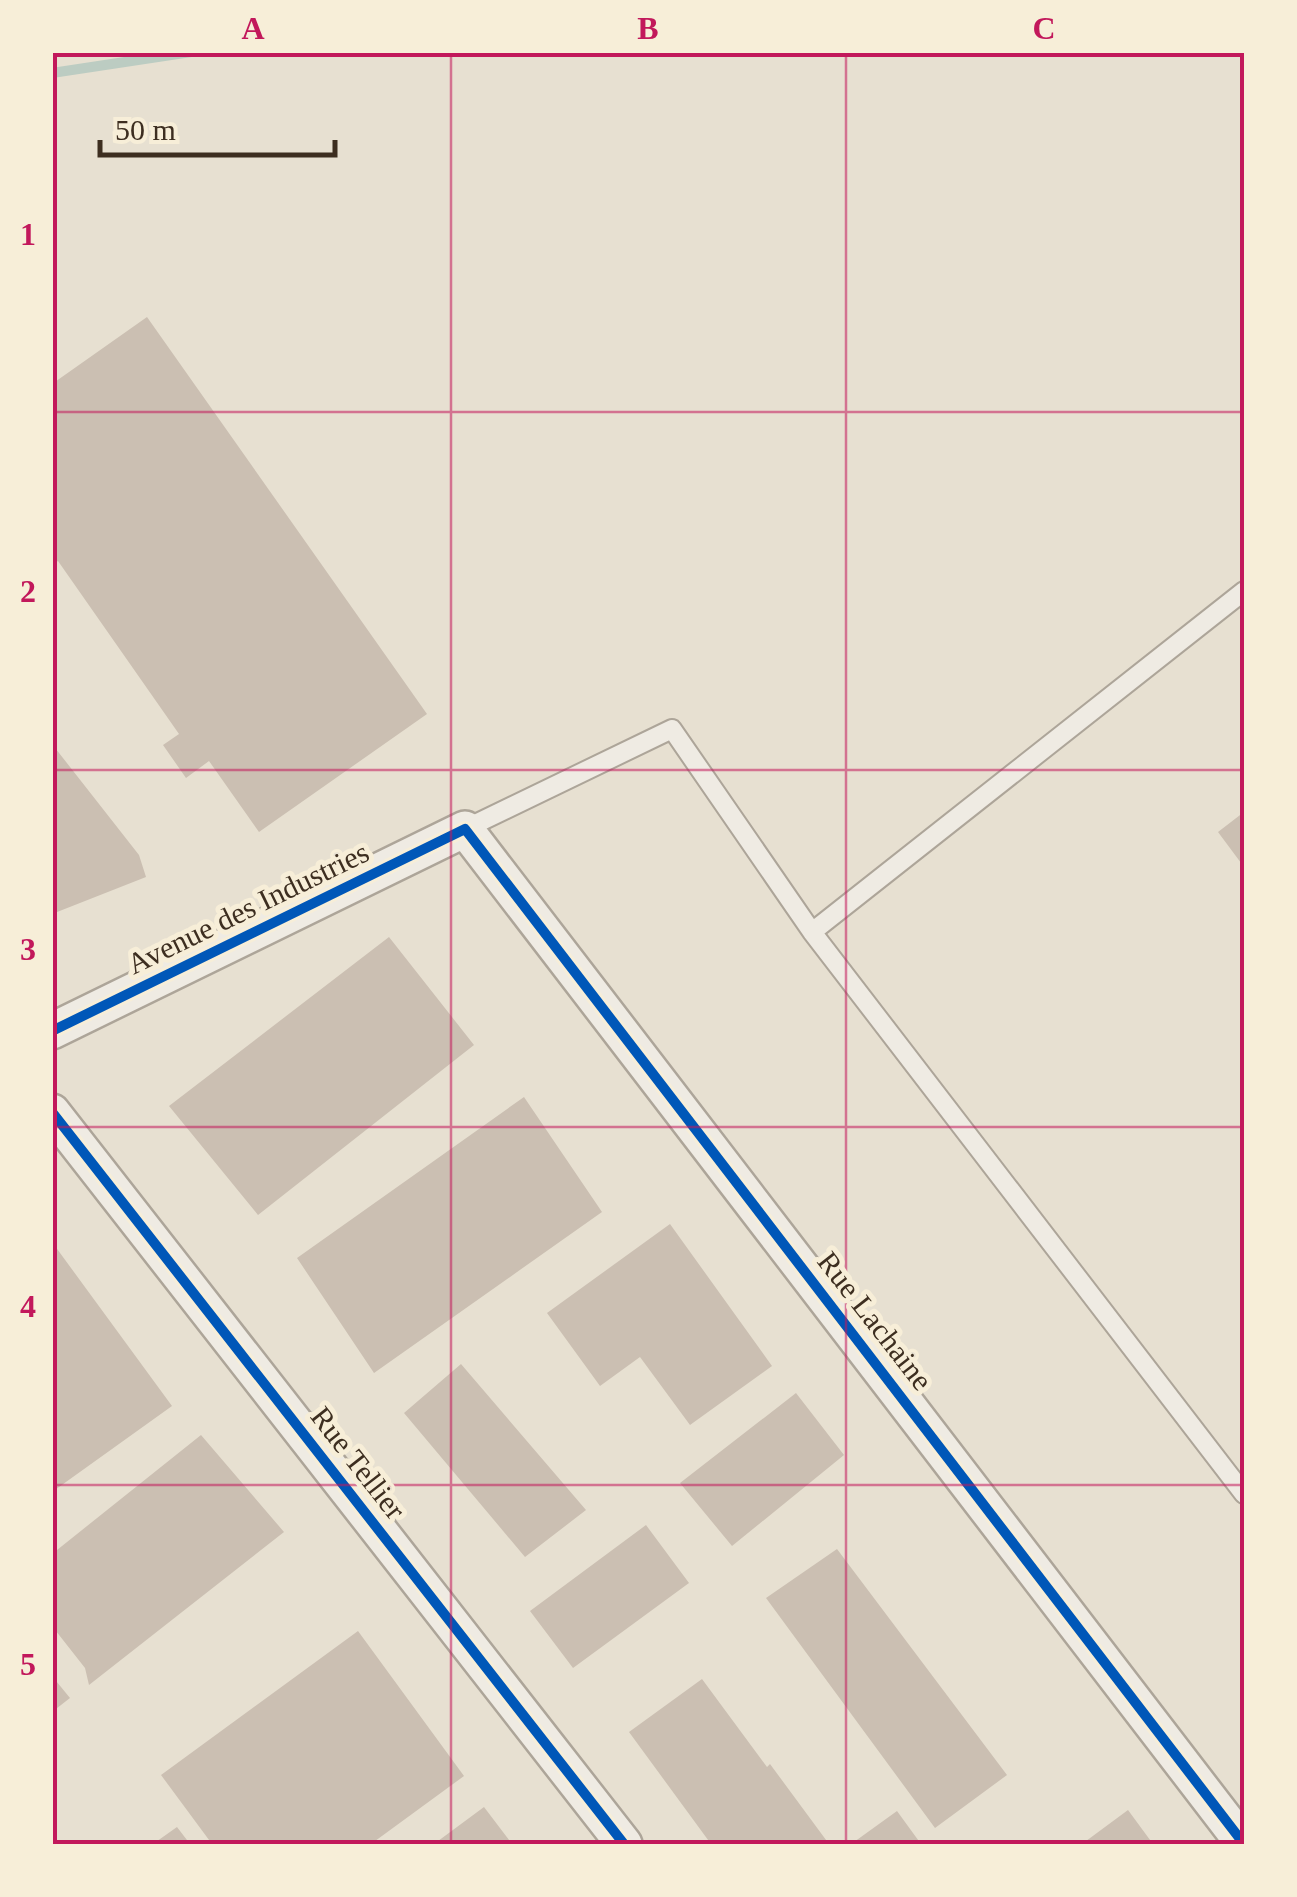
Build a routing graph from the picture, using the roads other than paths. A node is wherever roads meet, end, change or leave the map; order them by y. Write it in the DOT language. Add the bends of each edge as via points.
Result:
graph roads {
  1 [pos="1244,591"];
  2 [pos="464,829"];
  3 [pos="812,932"];
  4 [pos="52,1031"];
  5 [pos="52,1112"];
  6 [pos="1244,1494"];
  7 [pos="624,1844"];
  8 [pos="1244,1844"];
  1 -- 3 [label="lane"];
  2 -- 3 [label="lane" via="672,729"];
  2 -- 4 [label="street, Avenue des Industries"];
  2 -- 8 [label="street, Rue Lachaine"];
  3 -- 6 [label="lane"];
  5 -- 7 [label="street, Rue Tellier"];
}
